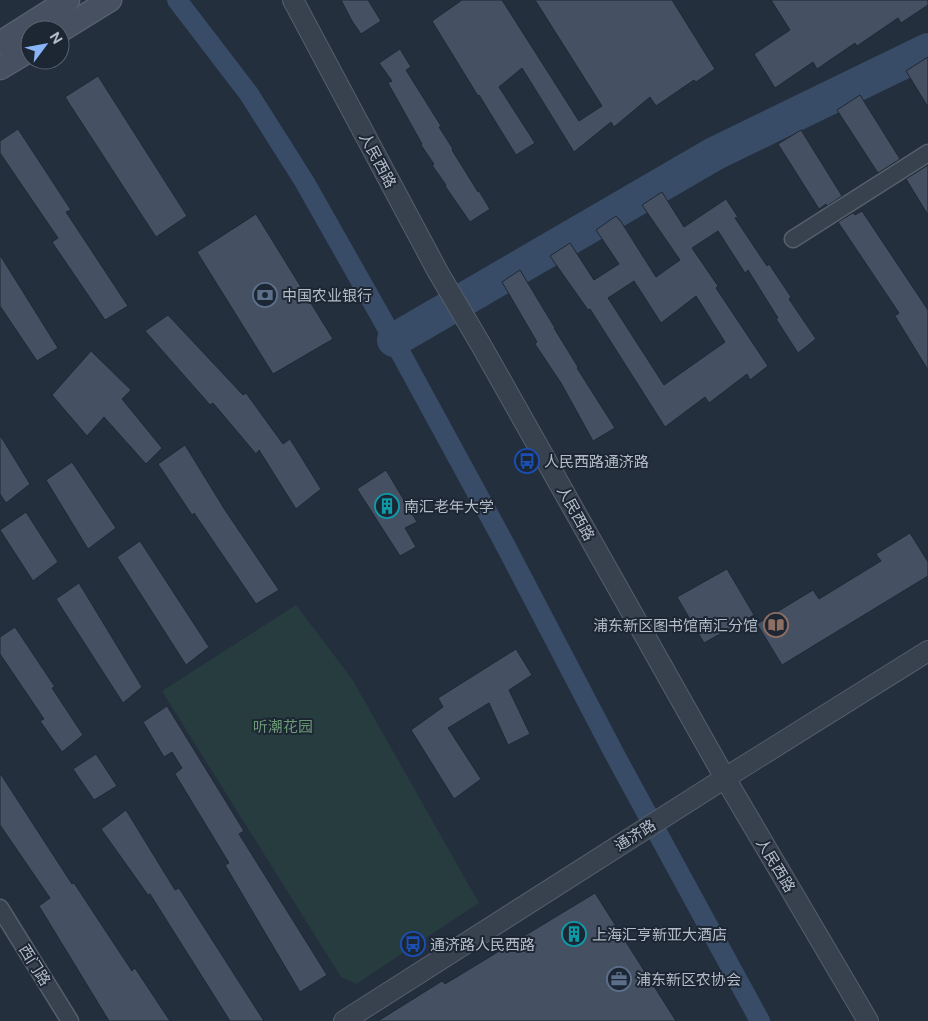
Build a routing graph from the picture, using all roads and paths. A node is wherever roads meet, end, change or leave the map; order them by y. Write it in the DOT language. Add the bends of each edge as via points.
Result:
graph roads {
  1 [pos="68,0"];
  2 [pos="110,0"];
  3 [pos="293,0"];
  4 [pos="70,25"];
  5 [pos="0,43"];
  6 [pos="20,56"];
  7 [pos="0,68"];
  8 [pos="928,152"];
  9 [pos="793,239"];
  10 [pos="928,651"];
  11 [pos="725,778"];
  12 [pos="0,908"];
  13 [pos="70,1021"];
  14 [pos="344,1021"];
  15 [pos="868,1021"];
  1 -- 5 [label="main road"];
  2 -- 4 [label="main road"];
  3 -- 11 [label="street, 人民西路" via="439,273"];
  6 -- 7 [label="main road"];
  8 -- 9 [label="street"];
  10 -- 11 [label="street, 通济路"];
  11 -- 14 [label="street, 通济路"];
  11 -- 15 [label="street, 人民西路"];
  12 -- 13 [label="street, 西门路"];
}
